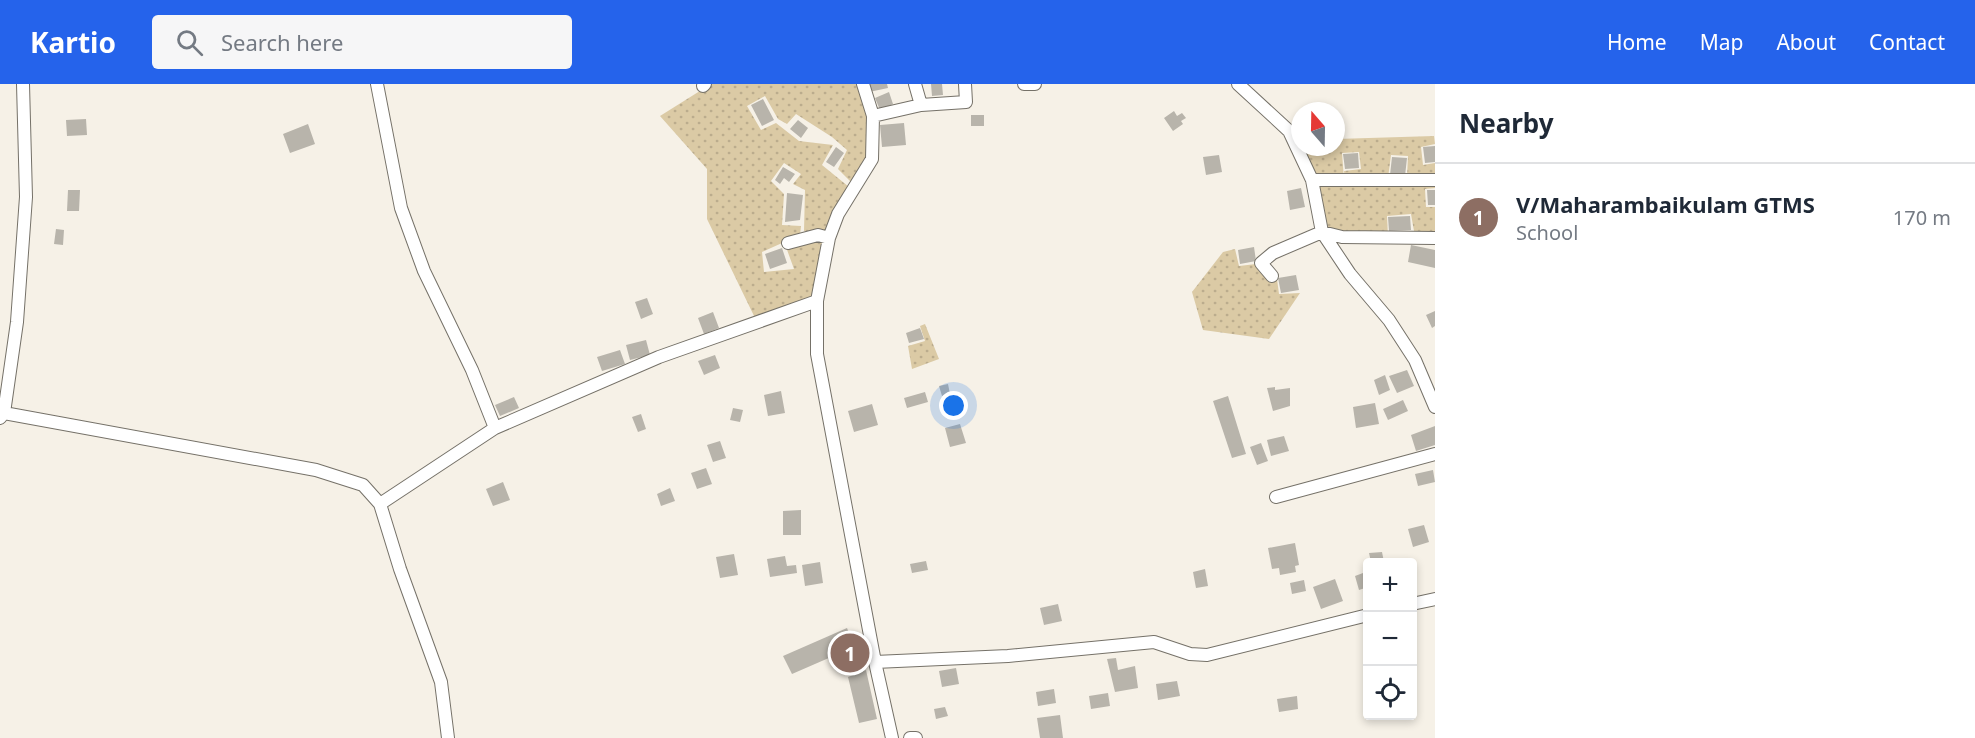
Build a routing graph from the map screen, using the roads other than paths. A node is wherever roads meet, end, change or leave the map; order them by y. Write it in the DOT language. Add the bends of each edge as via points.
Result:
graph roads {
  1 [pos="23,84"];
  2 [pos="377,84"];
  3 [pos="863,84"];
  4 [pos="915,84"];
  5 [pos="964,84"];
  6 [pos="1024,84"];
  7 [pos="1035,84"];
  8 [pos="1238,84"];
  9 [pos="921,105"];
  10 [pos="873,116"];
  11 [pos="1312,180"];
  12 [pos="1435,180"];
  13 [pos="1322,232"];
  14 [pos="829,238"];
  15 [pos="1435,238"];
  16 [pos="788,243"];
  17 [pos="1272,276"];
  18 [pos="817,301"];
  19 [pos="1435,407"];
  20 [pos="2,416"];
  21 [pos="495,428"];
  22 [pos="1435,454"];
  23 [pos="1276,497"];
  24 [pos="380,504"];
  25 [pos="1435,599"];
  26 [pos="1417,603"];
  27 [pos="1363,616"];
  28 [pos="874,662"];
  29 [pos="448,738"];
  30 [pos="892,738"];
  31 [pos="910,738"];
  32 [pos="916,738"];
  1 -- 20 [label="street" via="26,197 16,322"];
  2 -- 21 [label="street" via="401,208 424,271"];
  3 -- 10 [label="street"];
  4 -- 9 [label="street"];
  5 -- 9 [label="street" via="966,102"];
  6 -- 7 [label="street"];
  8 -- 11 [label="street" via="1289,131"];
  9 -- 10 [label="street"];
  10 -- 14 [label="street" via="872,159 838,214"];
  11 -- 12 [label="street"];
  11 -- 13 [label="street"];
  13 -- 15 [label="street" via="1342,237"];
  13 -- 17 [label="street" via="1273,253 1260,264"];
  13 -- 19 [label="street" via="1415,360"];
  14 -- 16 [label="street" via="818,235"];
  14 -- 18 [label="street"];
  18 -- 21 [label="street" via="659,357"];
  18 -- 28 [label="street" via="817,354"];
  20 -- 24 [label="street" via="316,470 363,485"];
  21 -- 24 [label="street"];
  22 -- 23 [label="street"];
  24 -- 29 [label="street" via="441,682"];
  25 -- 26 [label="street"];
  27 -- 28 [label="street" via="1207,655 1190,654 1154,642 1008,656"];
  28 -- 30 [label="street"];
  31 -- 32 [label="street"];
}
